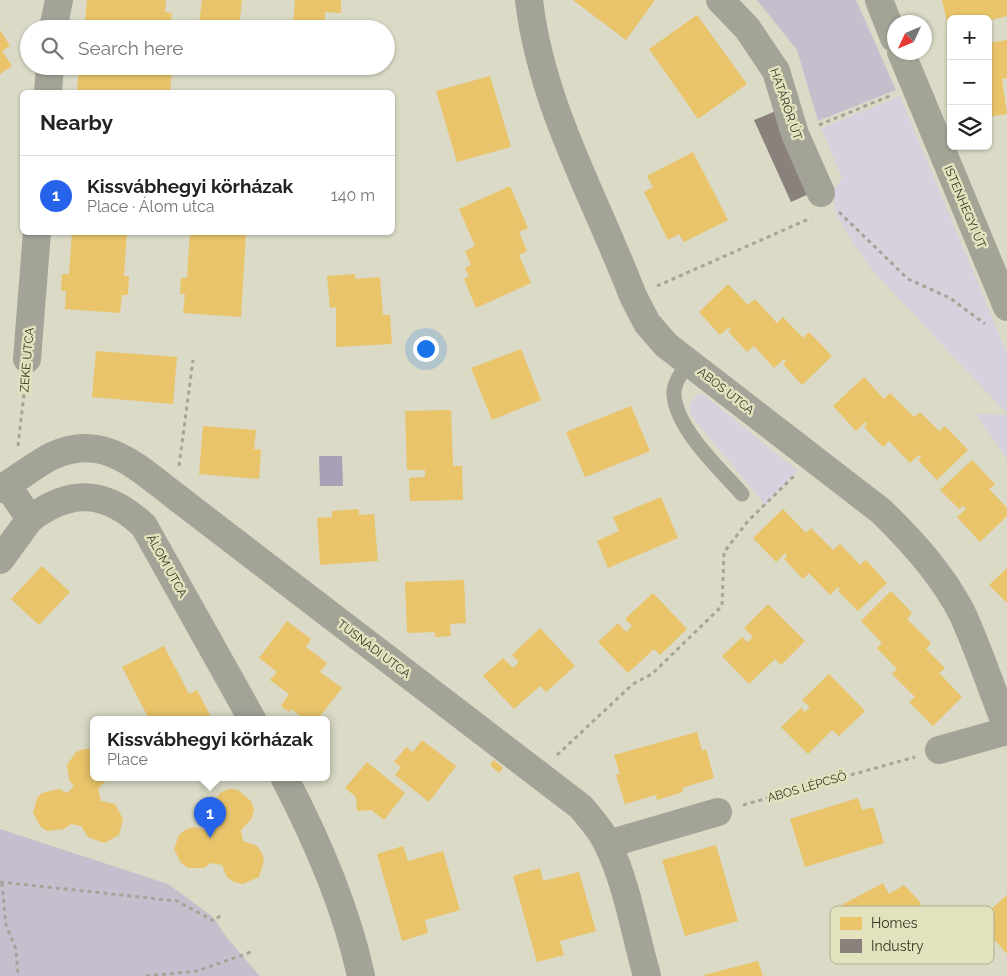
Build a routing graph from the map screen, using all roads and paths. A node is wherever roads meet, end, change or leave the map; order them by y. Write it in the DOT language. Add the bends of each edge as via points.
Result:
graph roads {
  1 [pos="59,0"];
  2 [pos="529,0"];
  3 [pos="720,0"];
  4 [pos="879,0"];
  5 [pos="56,20"];
  6 [pos="887,20"];
  7 [pos="904,60"];
  8 [pos="49,75"];
  9 [pos="48,90"];
  10 [pos="900,92"];
  11 [pos="795,134"];
  12 [pos="825,202"];
  13 [pos="37,235"];
  14 [pos="633,296"];
  15 [pos="1007,307"];
  16 [pos="987,326"];
  17 [pos="27,359"];
  18 [pos="193,360"];
  19 [pos="689,362"];
  20 [pos="813,458"];
  21 [pos="3,487"];
  22 [pos="742,494"];
  23 [pos="175,496"];
  24 [pos="30,519"];
  25 [pos="0,560"];
  26 [pos="250,716"];
  27 [pos="1007,730"];
  28 [pos="939,750"];
  29 [pos="537,774"];
  30 [pos="286,781"];
  31 [pos="718,812"];
  32 [pos="608,844"];
  33 [pos="1,882"];
  34 [pos="221,915"];
  35 [pos="251,952"];
  36 [pos="18,976"];
  37 [pos="146,976"];
  38 [pos="361,976"];
  39 [pos="647,976"];
  1 -- 5 [label="street"];
  2 -- 14 [label="street, ABOS UTCA" via="538,54 550,95"];
  3 -- 11 [label="street, HATÁRŐR ÚT" via="747,28 776,71"];
  4 -- 6 [label="street"];
  7 -- 15 [label="street, ISTENHEGYI ÚT"];
  8 -- 9 [label="street"];
  10 -- 11 [label="path"];
  11 -- 12 [label="street, HATÁRŐR ÚT"];
  12 -- 14 [label="path"];
  12 -- 16 [label="path" via="908,279 950,298"];
  13 -- 17 [label="street, ZEKE UTCA"];
  14 -- 19 [label="street, ABOS UTCA" via="647,323 666,345"];
  17 -- 21 [label="path, ZEKE UTCA" via="16,460"];
  18 -- 23 [label="path"];
  19 -- 20 [label="street, ABOS UTCA"];
  19 -- 22 [label="lane" via="679,376 674,396 680,417 699,445"];
  20 -- 27 [label="street, ABOS UTCA" via="881,511 909,538 944,582 962,613"];
  20 -- 29 [label="path" via="748,521 724,552 722,606 652,674 633,684"];
  21 -- 23 [label="street, TUSNÁDI UTCA" via="52,457 71,449 94,447 115,454"];
  21 -- 24 [label="street"];
  23 -- 29 [label="street, TUSNÁDI UTCA"];
  24 -- 25 [label="street, ÁLOM UTCA"];
  24 -- 26 [label="street, ÁLOM UTCA" via="46,507 76,497 117,504 132,514 144,526"];
  27 -- 28 [label="street"];
  28 -- 31 [label="path, ABOS LÉPCSŐ"];
  29 -- 32 [label="street, TUSNÁDI UTCA" via="581,807"];
  30 -- 38 [label="street" via="305,817 352,934"];
  31 -- 32 [label="street"];
  32 -- 39 [label="street, TUSNÁDI UTCA"];
  33 -- 34 [label="path" via="177,901 214,921"];
  33 -- 36 [label="path" via="6,925 16,950"];
  35 -- 37 [label="path" via="197,971"];
}
